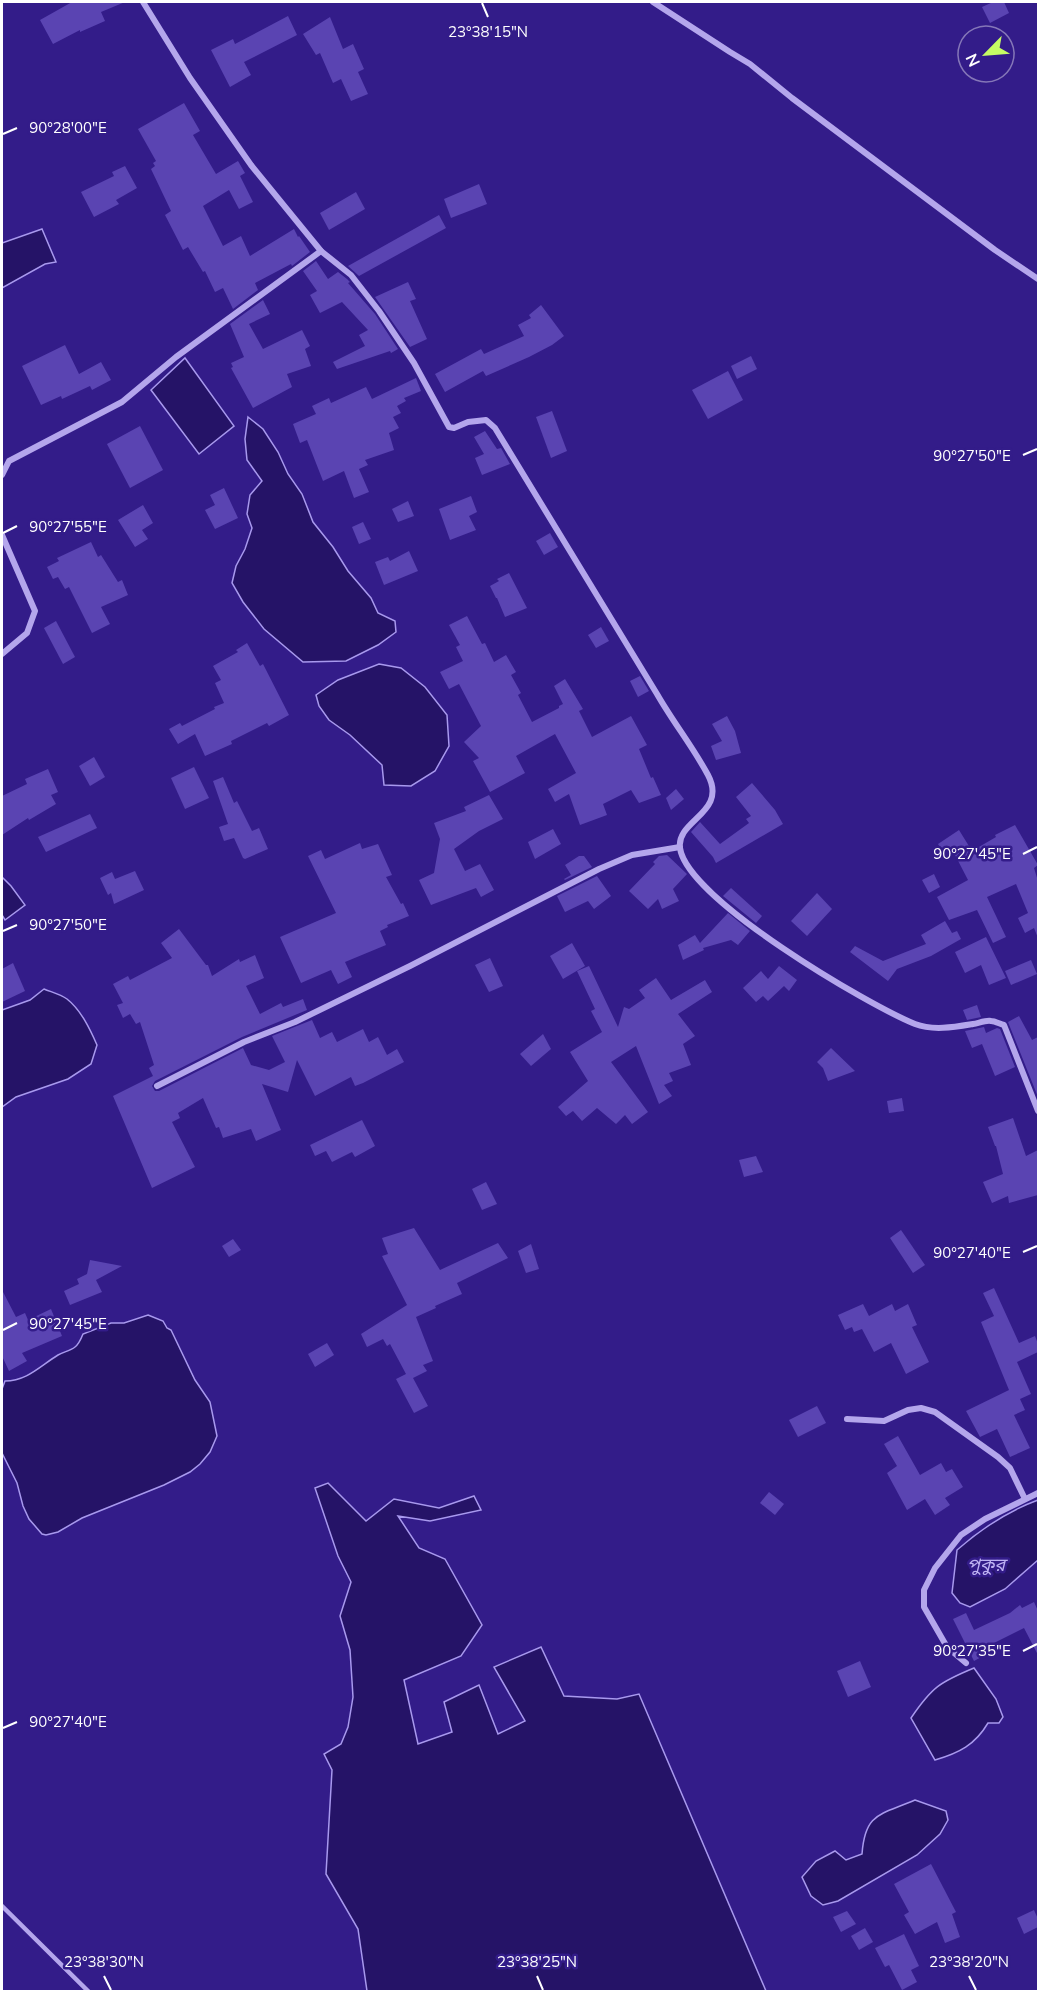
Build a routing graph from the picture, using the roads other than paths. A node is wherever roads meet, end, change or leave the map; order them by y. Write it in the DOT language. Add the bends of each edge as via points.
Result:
graph roads {
  1 [pos="143,2"];
  2 [pos="653,2"];
  3 [pos="321,251"];
  4 [pos="1038,279"];
  5 [pos="2,475"];
  6 [pos="2,535"];
  7 [pos="2,654"];
  8 [pos="680,848"];
  9 [pos="157,1086"];
  10 [pos="1038,1111"];
  11 [pos="847,1419"];
  12 [pos="1038,1493"];
  13 [pos="1025,1499"];
  14 [pos="966,1663"];
  15 [pos="2,1906"];
  16 [pos="89,1992"];
  1 -- 3 [label="street" via="251,165"];
  2 -- 4 [label="street" via="750,64"];
  3 -- 5 [label="street" via="176,357 122,402 9,461"];
  3 -- 8 [label="street" via="351,275 379,311 414,363 449,427 486,420 495,428 708,775 713,799 683,833"];
  6 -- 7 [label="street" via="35,611 27,633"];
  8 -- 9 [label="street" via="632,855 599,869 410,966"];
  8 -- 10 [label="street" via="688,865 712,894 738,917 878,1005 917,1025 942,1028 992,1020 1004,1025"];
  11 -- 13 [label="street" via="884,1420 921,1408 935,1412 1010,1468"];
  12 -- 13 [label="street"];
  13 -- 14 [label="street" via="961,1535 935,1568 924,1590 924,1607 941,1637"];
  15 -- 16 [label="lane"];
}
